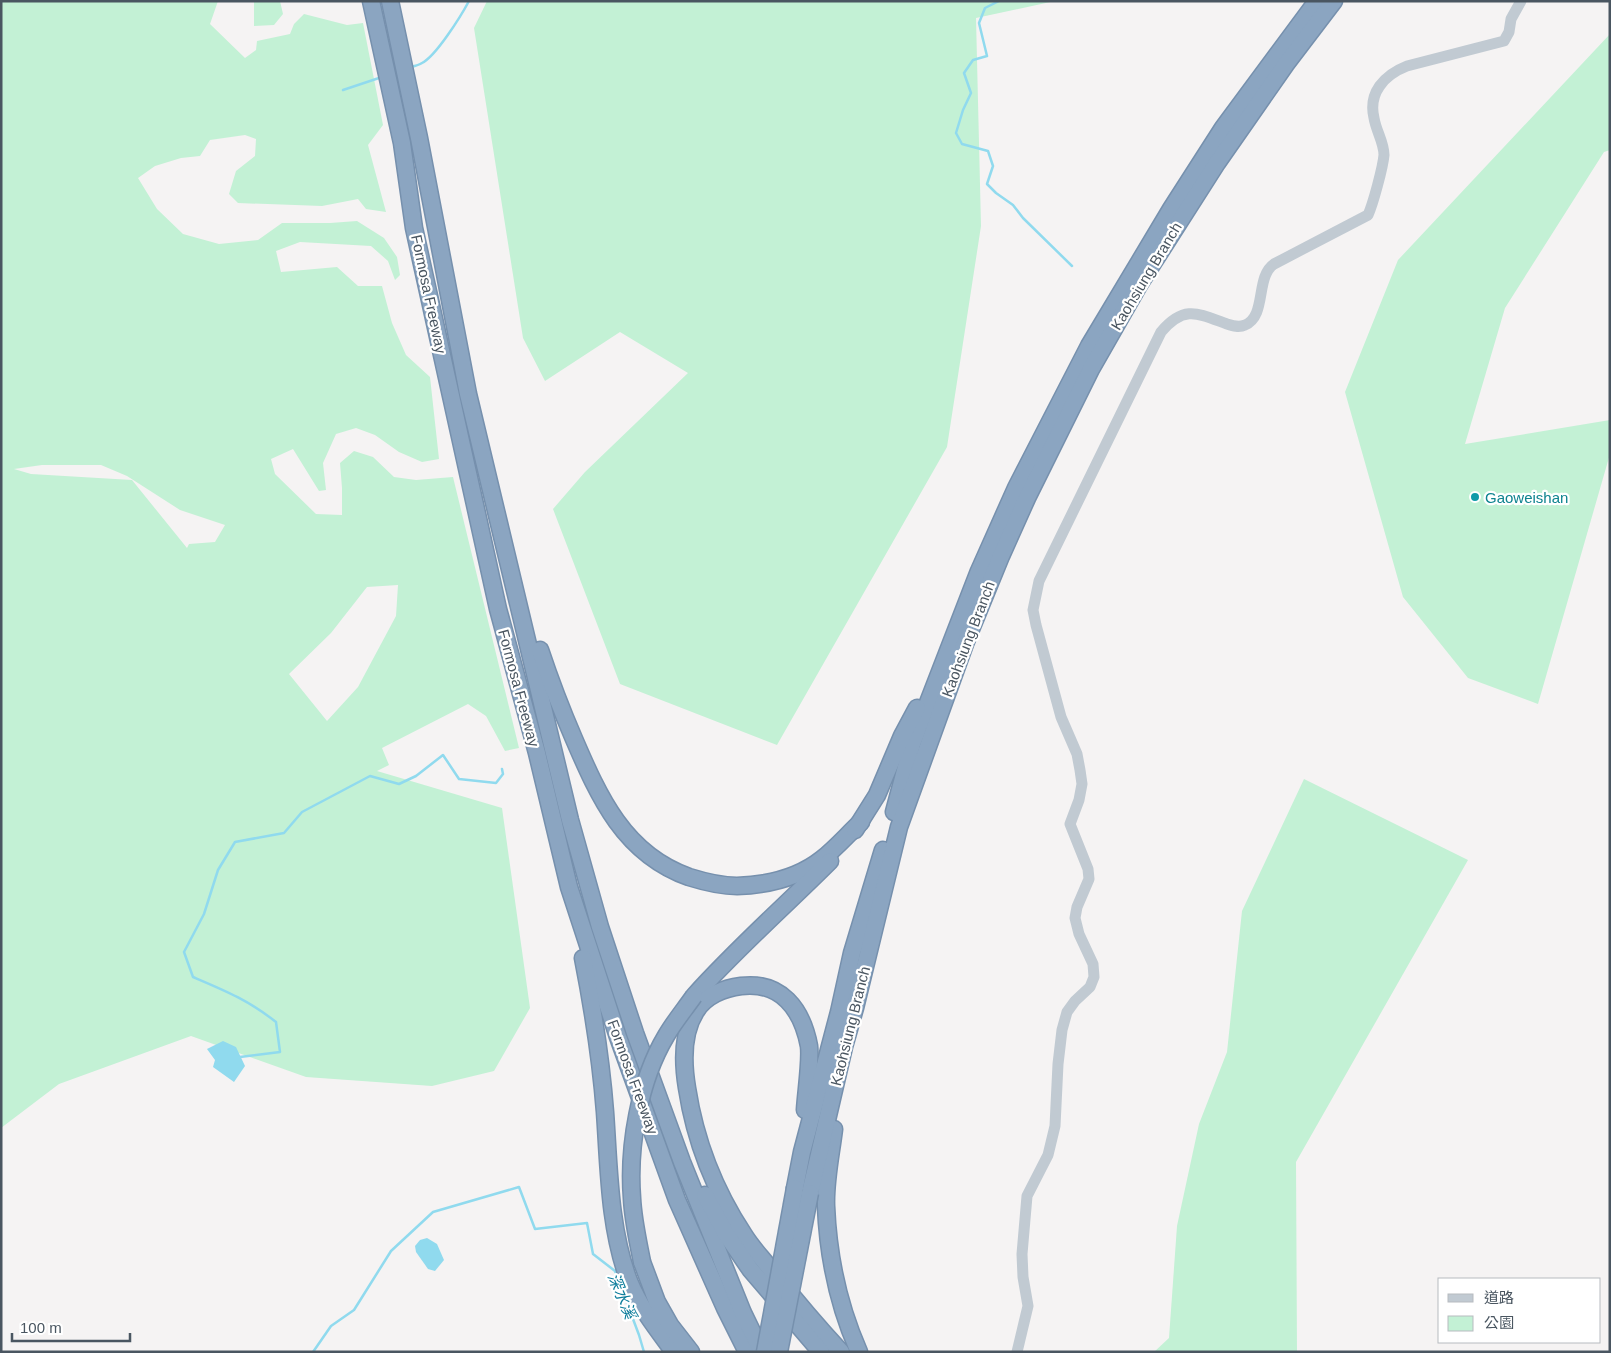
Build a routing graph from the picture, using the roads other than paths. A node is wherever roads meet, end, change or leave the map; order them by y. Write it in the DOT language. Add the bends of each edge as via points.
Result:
graph roads {
  1 [pos="371,1"];
  2 [pos="390,1"];
  3 [pos="1317,1"];
  4 [pos="1334,1"];
  5 [pos="1521,1"];
  6 [pos="519,603"];
  7 [pos="944,658"];
  8 [pos="861,822"];
  9 [pos="569,887"];
  10 [pos="844,1047"];
  11 [pos="802,1152"];
  12 [pos="682,1162"];
  13 [pos="803,1190"];
  14 [pos="645,1314"];
  15 [pos="658,1352"];
  16 [pos="674,1352"];
  17 [pos="691,1352"];
  18 [pos="747,1352"];
  19 [pos="764,1352"];
  20 [pos="779,1352"];
  21 [pos="820,1352"];
  22 [pos="841,1352"];
  23 [pos="859,1352"];
  24 [pos="1017,1352"];
  1 -- 9 [label="highway, Formosa Freeway" via="402,143 414,228 498,609"];
  2 -- 6 [label="highway, Formosa Freeway" via="468,394"];
  3 -- 7 [label="highway, Kaohsiung Branch" via="1223,128 1089,346 1016,488"];
  4 -- 10 [label="highway, Kaohsiung Branch" via="1216,163 1162,247 1091,369 1027,498 965,644 899,826"];
  5 -- 24 [label="street" via="1504,42 1395,70 1376,89 1372,100 1374,119 1384,156 1368,215 1268,270 1252,322 1234,327 1189,313 1169,322 1161,332 1039,581 1034,610 1036,625 1061,718 1077,754 1082,784 1070,824 1089,879 1075,918 1093,964 1094,977 1090,987 1067,1012 1058,1064 1056,1126 1048,1155 1027,1196 1022,1254 1028,1306"];
  6 -- 8 [label="highway" via="530,622 551,685 590,776 617,823 652,859 706,883 755,886 802,871 822,859"];
  6 -- 12 [label="highway, Formosa Freeway" via="570,820 600,927"];
  7 -- 8 [label="highway"];
  7 -- 11 [label="highway, Kaohsiung Branch" via="912,744 852,953"];
  8 -- 17 [label="highway, bridge" via="836,854 724,962 694,996 665,1037 649,1073 632,1151 634,1219 642,1262 657,1302"];
  9 -- 14 [label="highway" via="593,1011 612,1210 629,1280"];
  9 -- 18 [label="highway, Formosa Freeway" via="618,1037 677,1200"];
  10 -- 13 [label="highway, Kaohsiung Branch"];
  10 -- 23 [label="highway" via="847,1061 836,1111 826,1204 839,1295"];
  11 -- 13 [label="highway, Kaohsiung Branch"];
  11 -- 22 [label="highway" via="809,1047 799,1014 782,995 760,985 740,986 716,993 695,1012 684,1053 690,1110 699,1144 727,1207 745,1237"];
  12 -- 19 [label="highway, Formosa Freeway" via="743,1313"];
  12 -- 21 [label="highway" via="750,1269"];
  13 -- 19 [label="highway, Kaohsiung Branch, bridge"];
  13 -- 20 [label="highway, Kaohsiung Branch, bridge"];
  14 -- 15 [label="highway"];
  14 -- 16 [label="highway"];
}
